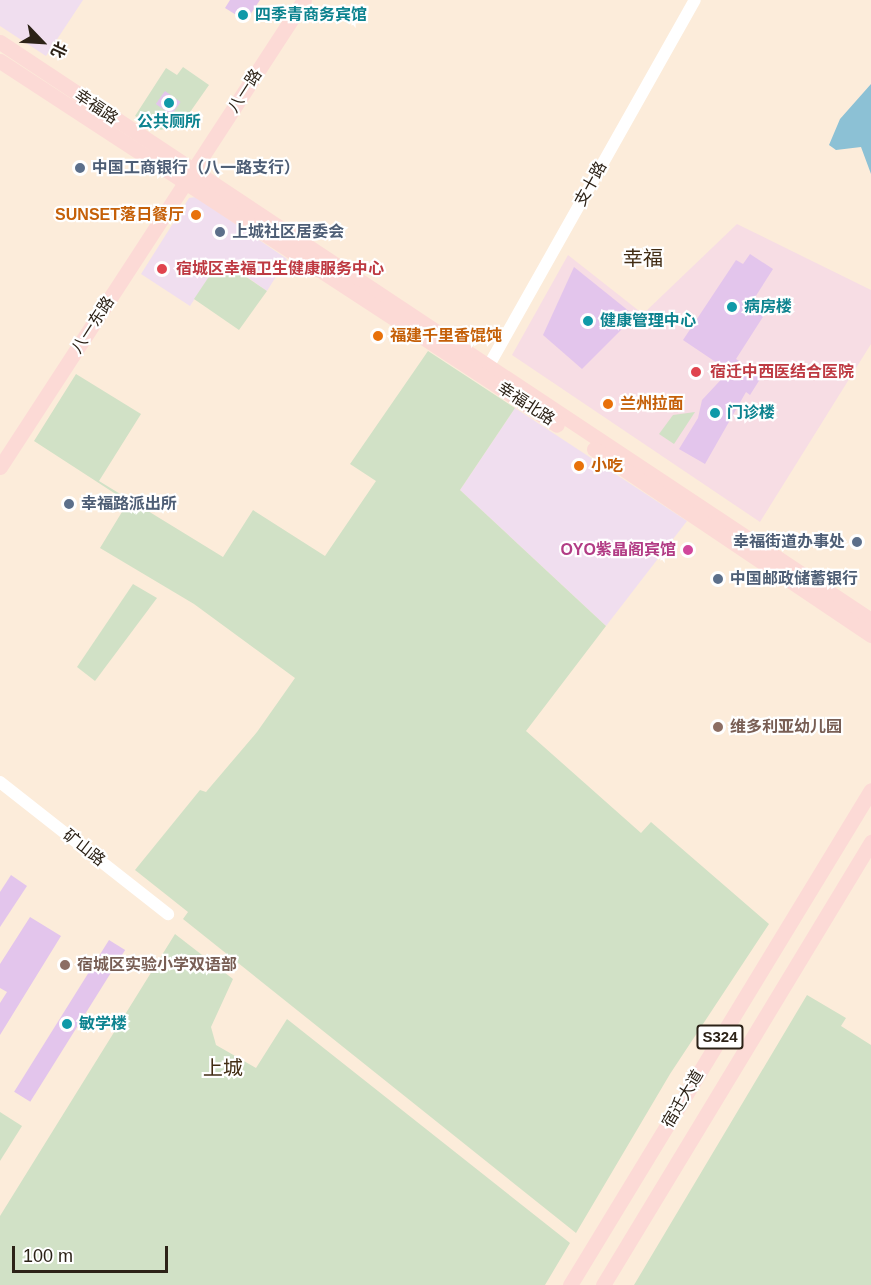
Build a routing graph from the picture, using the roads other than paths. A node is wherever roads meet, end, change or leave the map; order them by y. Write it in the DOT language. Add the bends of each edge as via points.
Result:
graph roads {
  1 [pos="292,0"];
  2 [pos="304,0"];
  3 [pos="694,0"];
  4 [pos="0,42"];
  5 [pos="0,61"];
  6 [pos="185,174"];
  7 [pos="488,367"];
  8 [pos="0,450"];
  9 [pos="0,467"];
  10 [pos="871,620"];
  11 [pos="871,634"];
  12 [pos="0,782"];
  13 [pos="871,789"];
  14 [pos="871,842"];
  15 [pos="168,914"];
  16 [pos="570,1285"];
  17 [pos="603,1285"];
  1 -- 6 [label="main road, 八一路"];
  2 -- 6 [label="main road, 八一路"];
  3 -- 7 [label="street, 支十路"];
  4 -- 6 [label="main road, 幸福路"];
  5 -- 6 [label="main road, 幸福路"];
  6 -- 7 [label="main road, 幸福北路"];
  6 -- 8 [label="main road, 八一东路"];
  6 -- 9 [label="main road, 八一东路"];
  6 -- 11 [label="main road, 幸福北路"];
  7 -- 10 [label="main road, 幸福北路"];
  12 -- 15 [label="street, 矿山路"];
  13 -- 16 [label="main road, 宿迁大道 / S324"];
  14 -- 17 [label="main road, 宿迁大道 / S324"];
}
